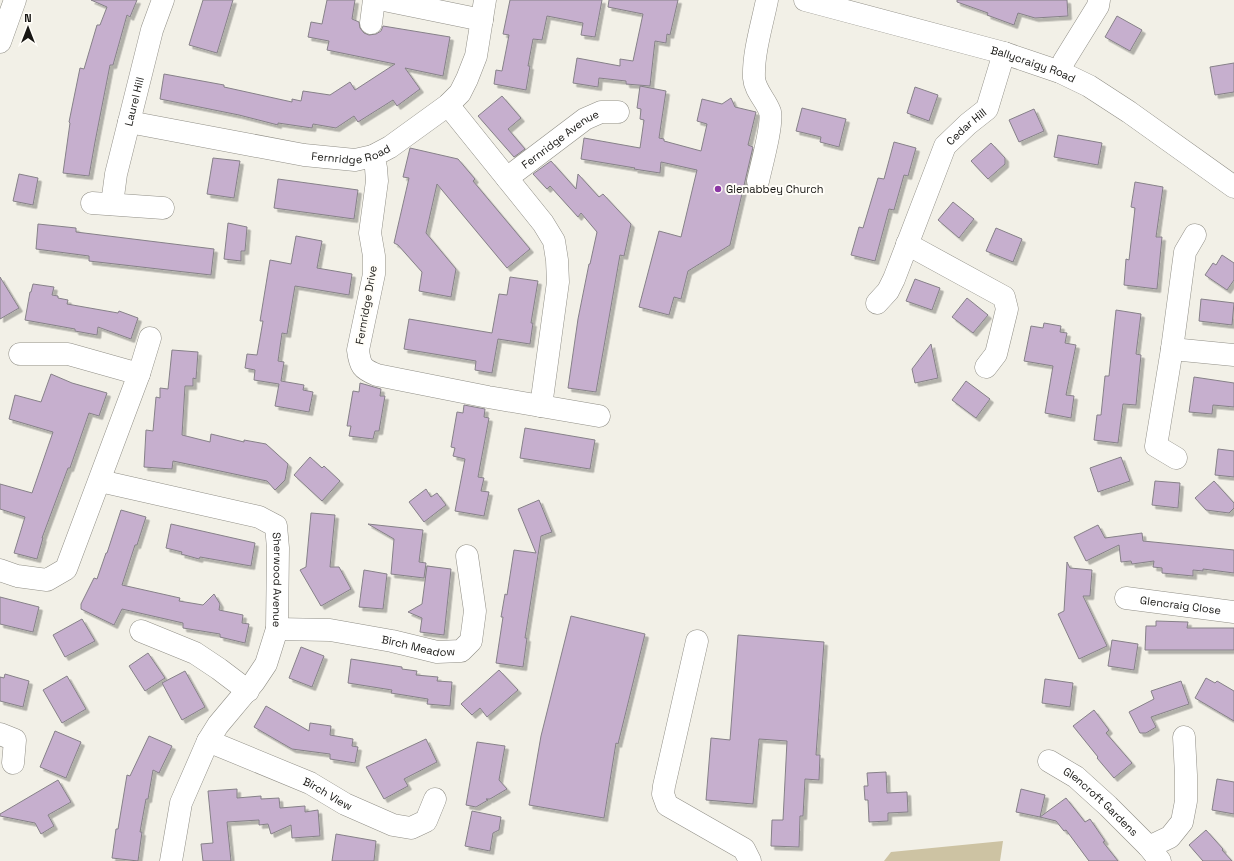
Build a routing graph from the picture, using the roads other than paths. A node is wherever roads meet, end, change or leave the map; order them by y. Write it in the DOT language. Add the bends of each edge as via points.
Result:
graph roads {
  1 [pos="15,0"];
  2 [pos="163,0"];
  3 [pos="374,0"];
  4 [pos="384,0"];
  5 [pos="767,0"];
  6 [pos="1099,0"];
  7 [pos="814,1"];
  8 [pos="484,10"];
  9 [pos="371,23"];
  10 [pos="0,42"];
  11 [pos="1004,54"];
  12 [pos="1060,72"];
  13 [pos="448,105"];
  14 [pos="618,112"];
  15 [pos="129,122"];
  16 [pos="373,156"];
  17 [pos="508,178"];
  18 [pos="758,181"];
  19 [pos="1234,187"];
  20 [pos="163,208"];
  21 [pos="1195,235"];
  22 [pos="907,244"];
  23 [pos="877,303"];
  24 [pos="150,338"];
  25 [pos="1172,349"];
  26 [pos="20,354"];
  27 [pos="1234,355"];
  28 [pos="986,367"];
  29 [pos="139,374"];
  30 [pos="541,406"];
  31 [pos="600,416"];
  32 [pos="1176,458"];
  33 [pos="100,481"];
  34 [pos="467,556"];
  35 [pos="0,570"];
  36 [pos="1126,598"];
  37 [pos="1234,612"];
  38 [pos="277,629"];
  39 [pos="141,631"];
  40 [pos="697,641"];
  41 [pos="248,690"];
  42 [pos="0,734"];
  43 [pos="1184,737"];
  44 [pos="208,741"];
  45 [pos="1049,761"];
  46 [pos="13,762"];
  47 [pos="435,798"];
  48 [pos="1154,854"];
  49 [pos="171,861"];
  50 [pos="750,861"];
  1 -- 10 [label="main road"];
  2 -- 15 [label="main road, Laurel Hill" via="152,30"];
  3 -- 9 [label="main road"];
  4 -- 8 [label="main road"];
  5 -- 18 [label="main road" via="754,65 754,81 770,112 769,133"];
  6 -- 12 [label="main road"];
  7 -- 11 [label="main road, Ballycraigy Road"];
  8 -- 13 [label="main road, Fernridge Road" via="476,56 460,93"];
  11 -- 12 [label="main road, Ballycraigy Road"];
  11 -- 22 [label="main road, Cedar Hill" via="988,108 944,146"];
  12 -- 19 [label="main road, Ballycraigy Road" via="1089,86 1129,112"];
  13 -- 16 [label="main road, Fernridge Road" via="390,147"];
  13 -- 17 [label="main road"];
  14 -- 17 [label="main road, Fernridge Avenue" via="601,112 585,118"];
  15 -- 16 [label="main road, Fernridge Road" via="304,155 355,160"];
  15 -- 20 [label="main road, Laurel Hill" via="116,174 102,204"];
  16 -- 30 [label="main road, Fernridge Drive" via="377,181 370,233 374,274 358,350 359,362 365,370 377,375"];
  17 -- 30 [label="main road" via="554,241 557,260 558,282"];
  21 -- 25 [label="main road" via="1185,252"];
  22 -- 23 [label="main road, Cedar Hill" via="888,291"];
  22 -- 28 [label="main road" via="1004,297 1007,309 996,354"];
  24 -- 29 [label="main road"];
  25 -- 27 [label="main road"];
  25 -- 32 [label="main road" via="1156,446"];
  26 -- 29 [label="main road" via="68,354"];
  29 -- 33 [label="main road"];
  30 -- 31 [label="main road, Fernridge Drive"];
  33 -- 35 [label="main road" via="66,569 47,580 17,576"];
  33 -- 38 [label="main road, Sherwood Avenue" via="260,517 276,526"];
  34 -- 38 [label="main road, Birch Meadow" via="475,611 471,641 461,651 437,652 330,630"];
  36 -- 37 [label="main road, Glencraig Close"];
  38 -- 41 [label="main road, Sherwood Avenue" via="266,664"];
  39 -- 41 [label="main road" via="195,653"];
  40 -- 50 [label="main road" via="663,794 667,805 744,849"];
  41 -- 44 [label="main road, Sherwood Avenue" via="218,725"];
  42 -- 46 [label="main road" via="15,740"];
  43 -- 48 [label="main road, Glencroft Gardens" via="1186,801 1182,822"];
  44 -- 47 [label="main road, Birch View" via="310,783 345,804 393,825 410,828 426,821"];
  44 -- 49 [label="main road, Sherwood Avenue" via="181,803"];
  45 -- 48 [label="main road, Glencroft Gardens" via="1076,777"];
}
